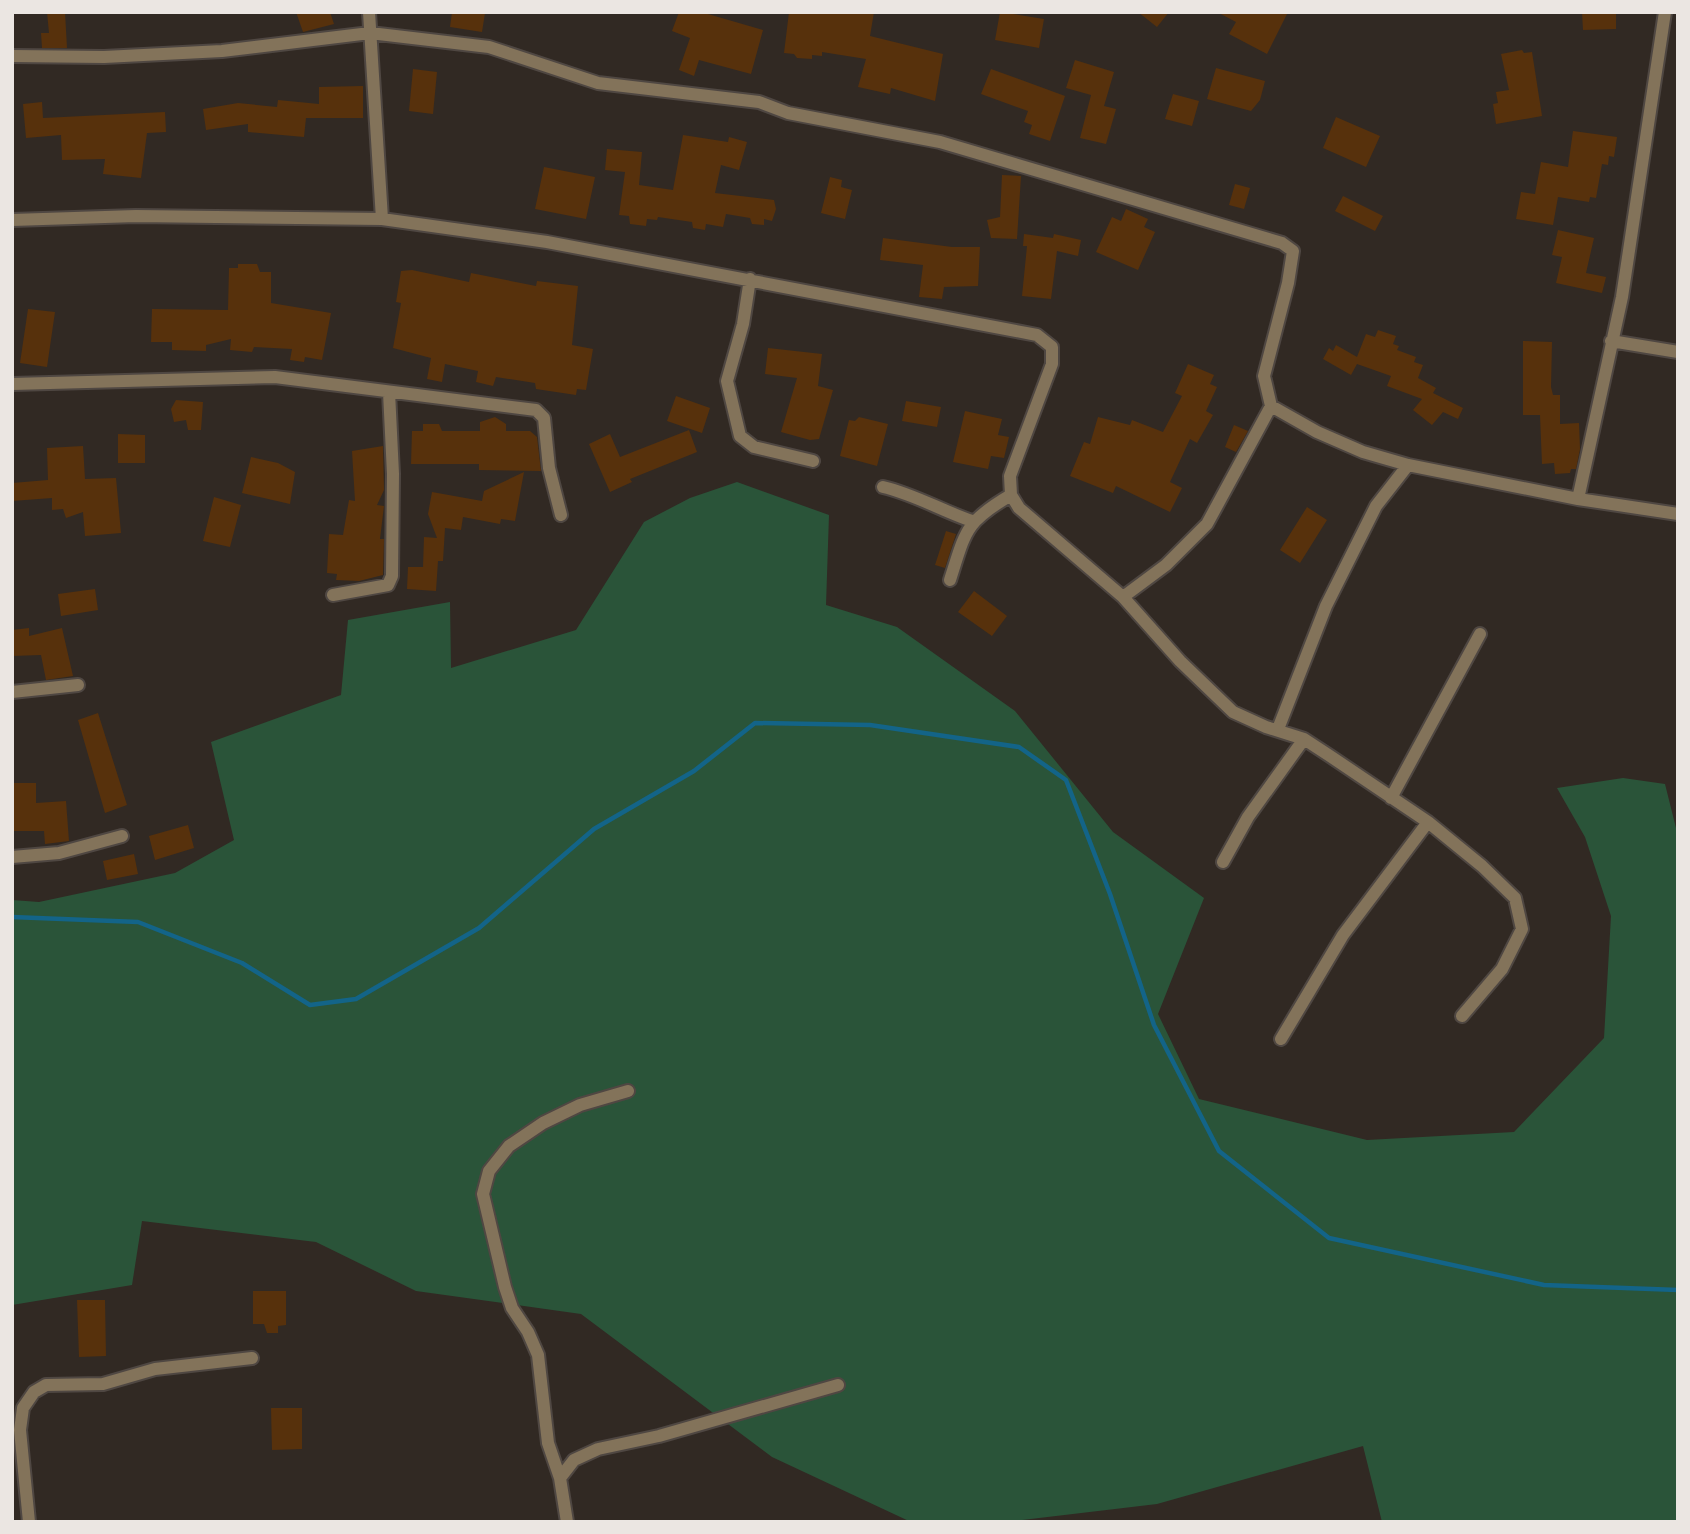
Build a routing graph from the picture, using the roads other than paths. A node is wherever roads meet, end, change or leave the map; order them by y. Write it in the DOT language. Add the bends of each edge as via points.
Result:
graph roads {
  1 [pos="369,12"];
  2 [pos="1665,12"];
  3 [pos="370,33"];
  4 [pos="12,56"];
  5 [pos="382,219"];
  6 [pos="12,220"];
  7 [pos="750,279"];
  8 [pos="1611,341"];
  9 [pos="1678,352"];
  10 [pos="12,384"];
  11 [pos="389,392"];
  12 [pos="1271,406"];
  13 [pos="813,461"];
  14 [pos="1409,465"];
  15 [pos="883,487"];
  16 [pos="1012,495"];
  17 [pos="1578,499"];
  18 [pos="1678,514"];
  19 [pos="561,515"];
  20 [pos="972,522"];
  21 [pos="950,580"];
  22 [pos="332,595"];
  23 [pos="1122,597"];
  24 [pos="1480,634"];
  25 [pos="78,685"];
  26 [pos="12,692"];
  27 [pos="1278,729"];
  28 [pos="1304,739"];
  29 [pos="1391,798"];
  30 [pos="1428,822"];
  31 [pos="122,835"];
  32 [pos="12,857"];
  33 [pos="1223,862"];
  34 [pos="1462,1016"];
  35 [pos="1281,1039"];
  36 [pos="628,1091"];
  37 [pos="252,1358"];
  38 [pos="838,1385"];
  39 [pos="560,1478"];
  40 [pos="29,1522"];
  41 [pos="567,1522"];
  1 -- 3 [label="street"];
  2 -- 8 [label="street"];
  3 -- 4 [label="street" via="222,51"];
  3 -- 5 [label="street"];
  3 -- 12 [label="street" via="489,47 598,83 759,102 788,113 940,142 1282,243 1293,251 1264,376"];
  5 -- 6 [label="street" via="135,216"];
  5 -- 7 [label="street" via="547,242"];
  7 -- 13 [label="street" via="727,382 740,436 754,447"];
  7 -- 16 [label="street" via="1004,326 1037,335 1052,346 1052,365 1010,476"];
  8 -- 9 [label="street"];
  8 -- 17 [label="street"];
  10 -- 11 [label="street" via="275,377"];
  11 -- 19 [label="street" via="536,410 544,418 549,468"];
  11 -- 22 [label="street" via="391,576 388,585 379,588"];
  12 -- 14 [label="street" via="1363,452"];
  12 -- 23 [label="street" via="1207,524 1166,565"];
  14 -- 17 [label="street"];
  14 -- 27 [label="street" via="1377,506 1326,606"];
  15 -- 20 [label="street" via="908,493"];
  16 -- 20 [label="street"];
  16 -- 23 [label="street" via="1019,509"];
  17 -- 18 [label="street"];
  20 -- 21 [label="street"];
  23 -- 27 [label="street" via="1233,712"];
  24 -- 29 [label="street"];
  25 -- 26 [label="street"];
  27 -- 28 [label="street"];
  28 -- 29 [label="street"];
  28 -- 33 [label="street" via="1248,817"];
  29 -- 30 [label="street"];
  30 -- 34 [label="street" via="1515,898 1522,929 1502,969"];
  30 -- 35 [label="street" via="1343,935"];
  31 -- 32 [label="street" via="59,853"];
  36 -- 39 [label="street" via="580,1105 509,1146 489,1171 483,1194 512,1308 538,1355 548,1443"];
  37 -- 40 [label="street" via="155,1369 103,1384 46,1385 34,1392 23,1408 20,1430"];
  38 -- 39 [label="street" via="598,1449 574,1460"];
  39 -- 41 [label="street"];
}
